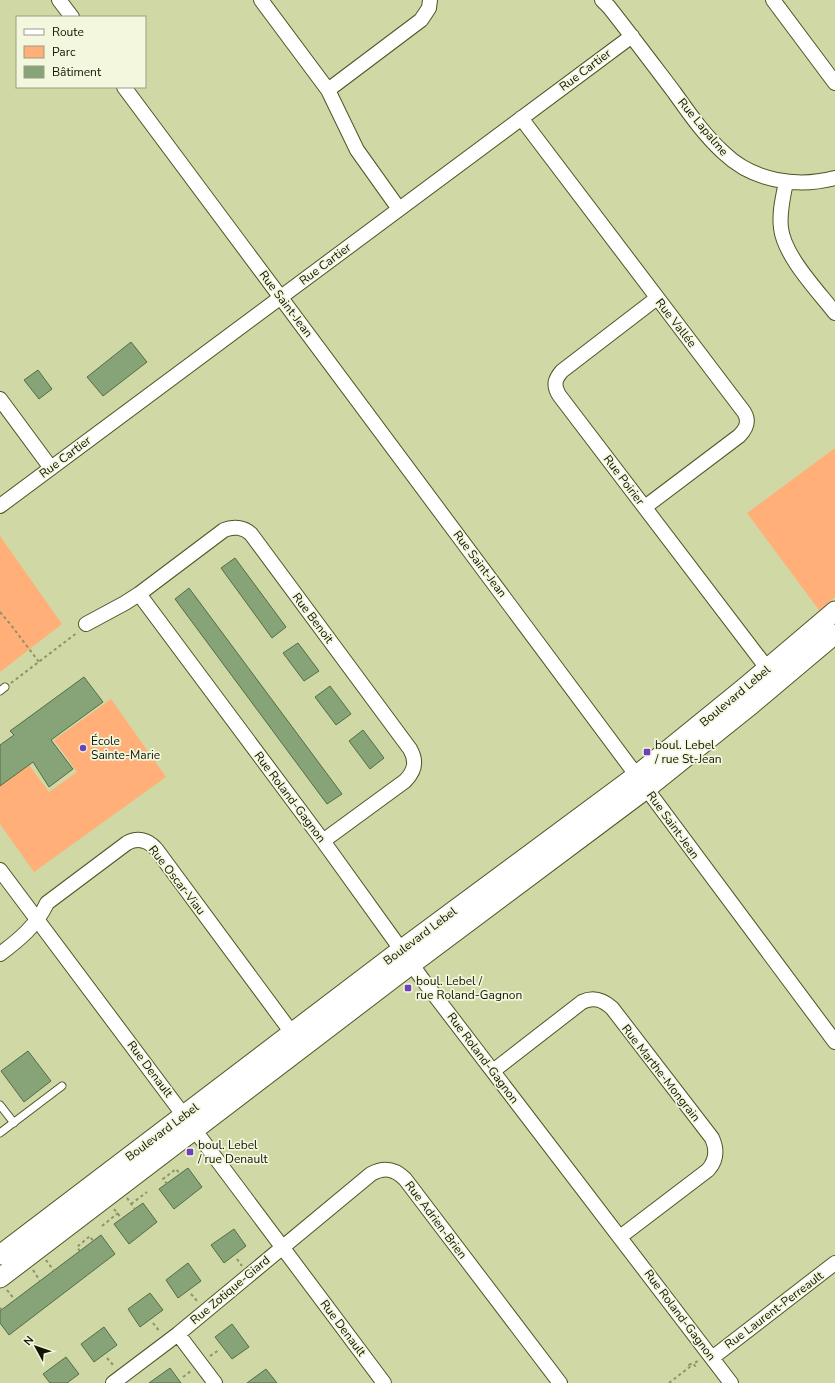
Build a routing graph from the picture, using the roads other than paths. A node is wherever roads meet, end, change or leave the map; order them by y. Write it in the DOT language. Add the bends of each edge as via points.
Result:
graph roads {
  1 [pos="59,0"];
  2 [pos="261,0"];
  3 [pos="430,0"];
  4 [pos="773,0"];
  5 [pos="606,2"];
  6 [pos="71,16"];
  7 [pos="632,36"];
  8 [pos="835,83"];
  9 [pos="125,88"];
  10 [pos="328,90"];
  11 [pos="521,118"];
  12 [pos="835,178"];
  13 [pos="786,182"];
  14 [pos="399,209"];
  15 [pos="280,297"];
  16 [pos="657,298"];
  17 [pos="835,313"];
  18 [pos="0,398"];
  19 [pos="51,468"];
  20 [pos="0,506"];
  21 [pos="645,507"];
  22 [pos="139,594"];
  23 [pos="835,611"];
  24 [pos="86,624"];
  25 [pos="835,634"];
  26 [pos="773,675"];
  27 [pos="642,782"];
  28 [pos="323,841"];
  29 [pos="0,870"];
  30 [pos="37,919"];
  31 [pos="0,954"];
  32 [pos="407,957"];
  33 [pos="292,1033"];
  34 [pos="835,1042"];
  35 [pos="493,1071"];
  36 [pos="62,1086"];
  37 [pos="0,1105"];
  38 [pos="189,1122"];
  39 [pos="14,1123"];
  40 [pos="0,1133"];
  41 [pos="620,1237"];
  42 [pos="282,1248"];
  43 [pos="0,1256"];
  44 [pos="835,1263"];
  45 [pos="2,1282"];
  46 [pos="178,1334"];
  47 [pos="707,1358"];
  48 [pos="113,1383"];
  49 [pos="215,1383"];
  50 [pos="384,1383"];
  51 [pos="560,1383"];
  52 [pos="731,1383"];
  1 -- 6 [label="street"];
  2 -- 10 [label="street"];
  3 -- 10 [label="street" via="429,8 420,20"];
  4 -- 8 [label="street"];
  5 -- 7 [label="street, Rue Lapalme"];
  7 -- 11 [label="street, Rue Cartier"];
  7 -- 13 [label="street, Rue Lapalme" via="724,154 752,172"];
  9 -- 15 [label="street, Rue Saint-Jean"];
  10 -- 14 [label="street" via="357,150"];
  11 -- 14 [label="street, Rue Cartier"];
  11 -- 16 [label="street, Rue Vallée"];
  12 -- 13 [label="street, Rue Lapalme" via="807,183"];
  13 -- 17 [label="street" via="780,218 784,244"];
  14 -- 15 [label="street, Rue Cartier"];
  15 -- 19 [label="street, Rue Cartier"];
  15 -- 27 [label="street, Rue Saint-Jean"];
  16 -- 21 [label="street, Rue Poirier" via="562,371 555,384 559,395"];
  16 -- 21 [label="street, Rue Vallée" via="744,412 748,421 745,430 739,436"];
  18 -- 19 [label="street"];
  19 -- 20 [label="street, Rue Cartier"];
  21 -- 26 [label="street, Rue Poirier"];
  22 -- 24 [label="street, Rue Benoit"];
  22 -- 28 [label="street, Rue Roland-Gagnon"];
  22 -- 28 [label="street, Rue Benoit" via="228,528 244,529 256,540 410,749 414,760 413,770 405,781"];
  23 -- 26 [label="street, Boulevard Lebel"];
  25 -- 26 [label="street, Boulevard Lebel"];
  26 -- 27 [label="street, Boulevard Lebel"];
  27 -- 32 [label="street, Boulevard Lebel"];
  27 -- 34 [label="street, Rue Saint-Jean"];
  28 -- 32 [label="street, Rue Roland-Gagnon"];
  29 -- 30 [label="street, Rue Denault"];
  30 -- 31 [label="street, Rue Oscar-Viau" via="25,935"];
  30 -- 33 [label="street, Rue Oscar-Viau" via="48,903 123,846 136,840 148,842 156,849"];
  30 -- 38 [label="street, Rue Denault"];
  32 -- 33 [label="street, Boulevard Lebel"];
  32 -- 35 [label="street, Rue Roland-Gagnon"];
  32 -- 38 [label="street, Boulevard Lebel"];
  33 -- 38 [label="street, Boulevard Lebel"];
  35 -- 41 [label="street, Rue Roland-Gagnon"];
  35 -- 41 [label="street, Rue Marthe-Mongrain" via="582,1002 597,999 612,1008 693,1113 714,1143 712,1166"];
  36 -- 39 [label="lane"];
  37 -- 39 [label="lane"];
  38 -- 42 [label="street, Rue Denault"];
  38 -- 43 [label="street, Boulevard Lebel"];
  38 -- 45 [label="street, Boulevard Lebel"];
  39 -- 40 [label="lane"];
  41 -- 47 [label="street, Rue Roland-Gagnon"];
  42 -- 46 [label="street, Rue Zotique-Giard"];
  42 -- 50 [label="street, Rue Denault"];
  42 -- 51 [label="street, Rue Adrien-Brien" via="371,1174 385,1169 393,1170 404,1179"];
  44 -- 47 [label="street, Rue Laurent-Perreault"];
  46 -- 48 [label="street, Rue Zotique-Giard"];
  46 -- 49 [label="street"];
  47 -- 52 [label="street, Rue Roland-Gagnon"];
}
